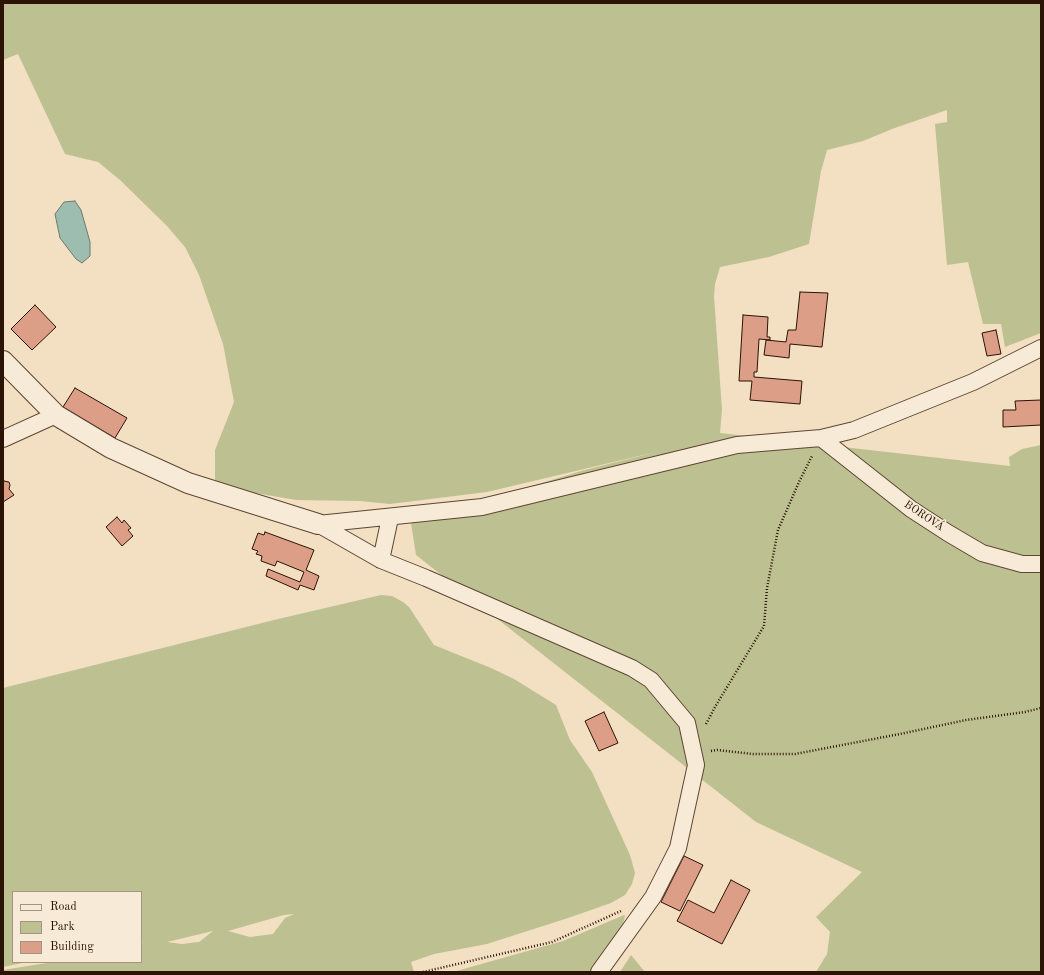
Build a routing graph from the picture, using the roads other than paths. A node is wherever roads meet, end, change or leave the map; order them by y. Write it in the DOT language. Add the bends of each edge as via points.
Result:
graph roads {
  1 [pos="1041,348"];
  2 [pos="3,361"];
  3 [pos="56,415"];
  4 [pos="821,438"];
  5 [pos="3,439"];
  6 [pos="390,518"];
  7 [pos="318,524"];
  8 [pos="381,560"];
  9 [pos="1041,564"];
  10 [pos="599,972"];
  1 -- 4 [label="street" via="973,382 854,430"];
  2 -- 3 [label="street"];
  3 -- 5 [label="street"];
  3 -- 7 [label="street" via="111,448 188,483"];
  4 -- 6 [label="street" via="737,445 482,507"];
  4 -- 9 [label="street, BOROVÁ" via="911,509 948,534 982,553 1022,564"];
  6 -- 7 [label="street"];
  6 -- 8 [label="street"];
  7 -- 8 [label="street"];
  8 -- 10 [label="street" via="632,668 651,680 687,723 696,765 678,848 653,897"];
}
